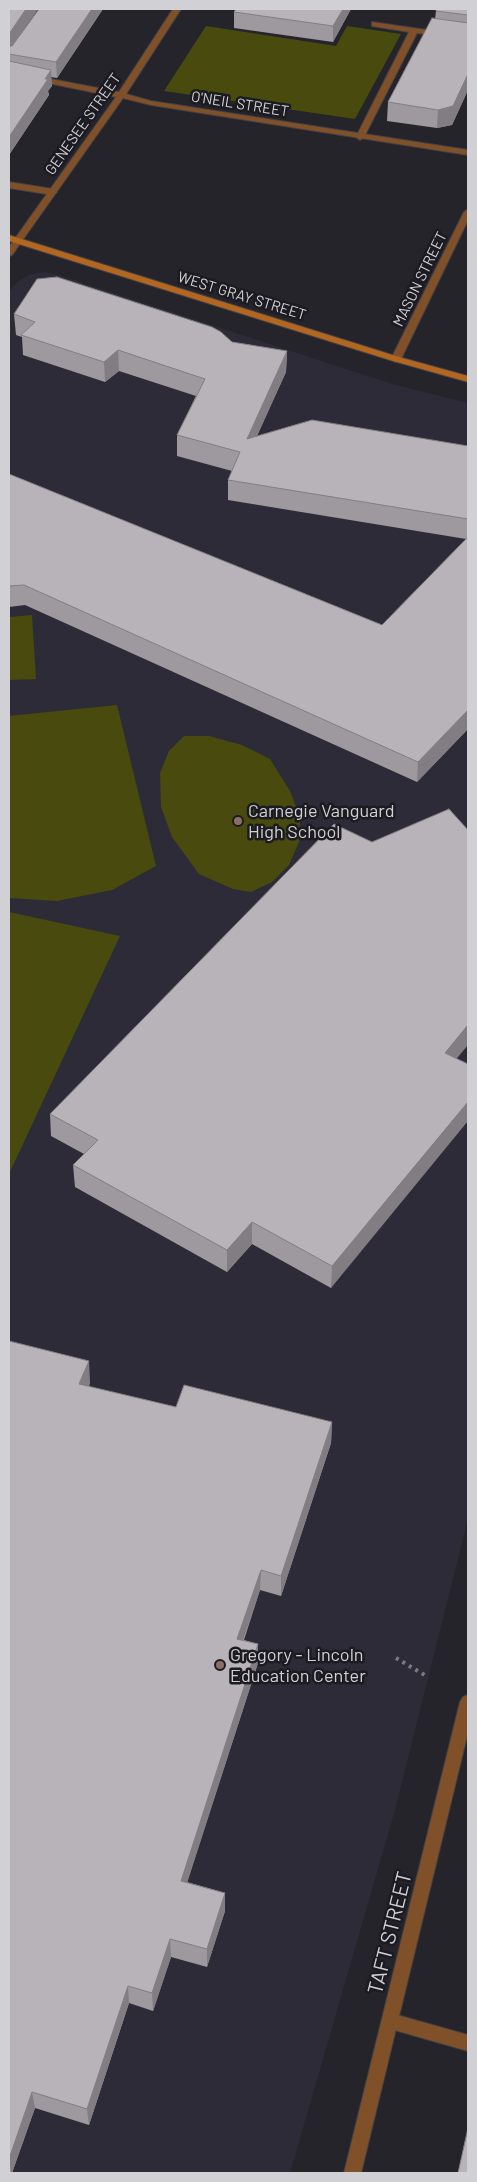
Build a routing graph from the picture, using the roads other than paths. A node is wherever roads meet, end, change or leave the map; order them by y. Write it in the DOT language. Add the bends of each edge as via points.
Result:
graph roads {
  1 [pos="177,9"];
  2 [pos="375,24"];
  3 [pos="414,30"];
  4 [pos="468,38"];
  5 [pos="9,74"];
  6 [pos="121,96"];
  7 [pos="360,137"];
  8 [pos="468,153"];
  9 [pos="9,185"];
  10 [pos="53,192"];
  11 [pos="468,212"];
  12 [pos="9,238"];
  13 [pos="19,240"];
  14 [pos="9,253"];
  15 [pos="396,359"];
  16 [pos="468,379"];
  17 [pos="468,1702"];
  18 [pos="390,2021"];
  19 [pos="468,2043"];
  20 [pos="352,2173"];
  1 -- 6 [label="street, GENESEE STREET"];
  2 -- 3 [label="street"];
  3 -- 4 [label="street"];
  3 -- 7 [label="street"];
  5 -- 6 [label="street, O'NEIL STREET"];
  6 -- 7 [label="street, O'NEIL STREET"];
  6 -- 10 [label="street, GENESEE STREET"];
  7 -- 8 [label="street, O'NEIL STREET"];
  9 -- 10 [label="street"];
  10 -- 13 [label="street, GENESEE STREET"];
  11 -- 15 [label="street, MASON STREET"];
  12 -- 13 [label="main road, WEST GRAY STREET"];
  13 -- 14 [label="street, GENESEE STREET"];
  13 -- 15 [label="main road, WEST GRAY STREET"];
  15 -- 16 [label="main road, WEST GRAY STREET"];
  17 -- 18 [label="street, TAFT STREET"];
  18 -- 19 [label="street"];
  18 -- 20 [label="street, TAFT STREET"];
}
